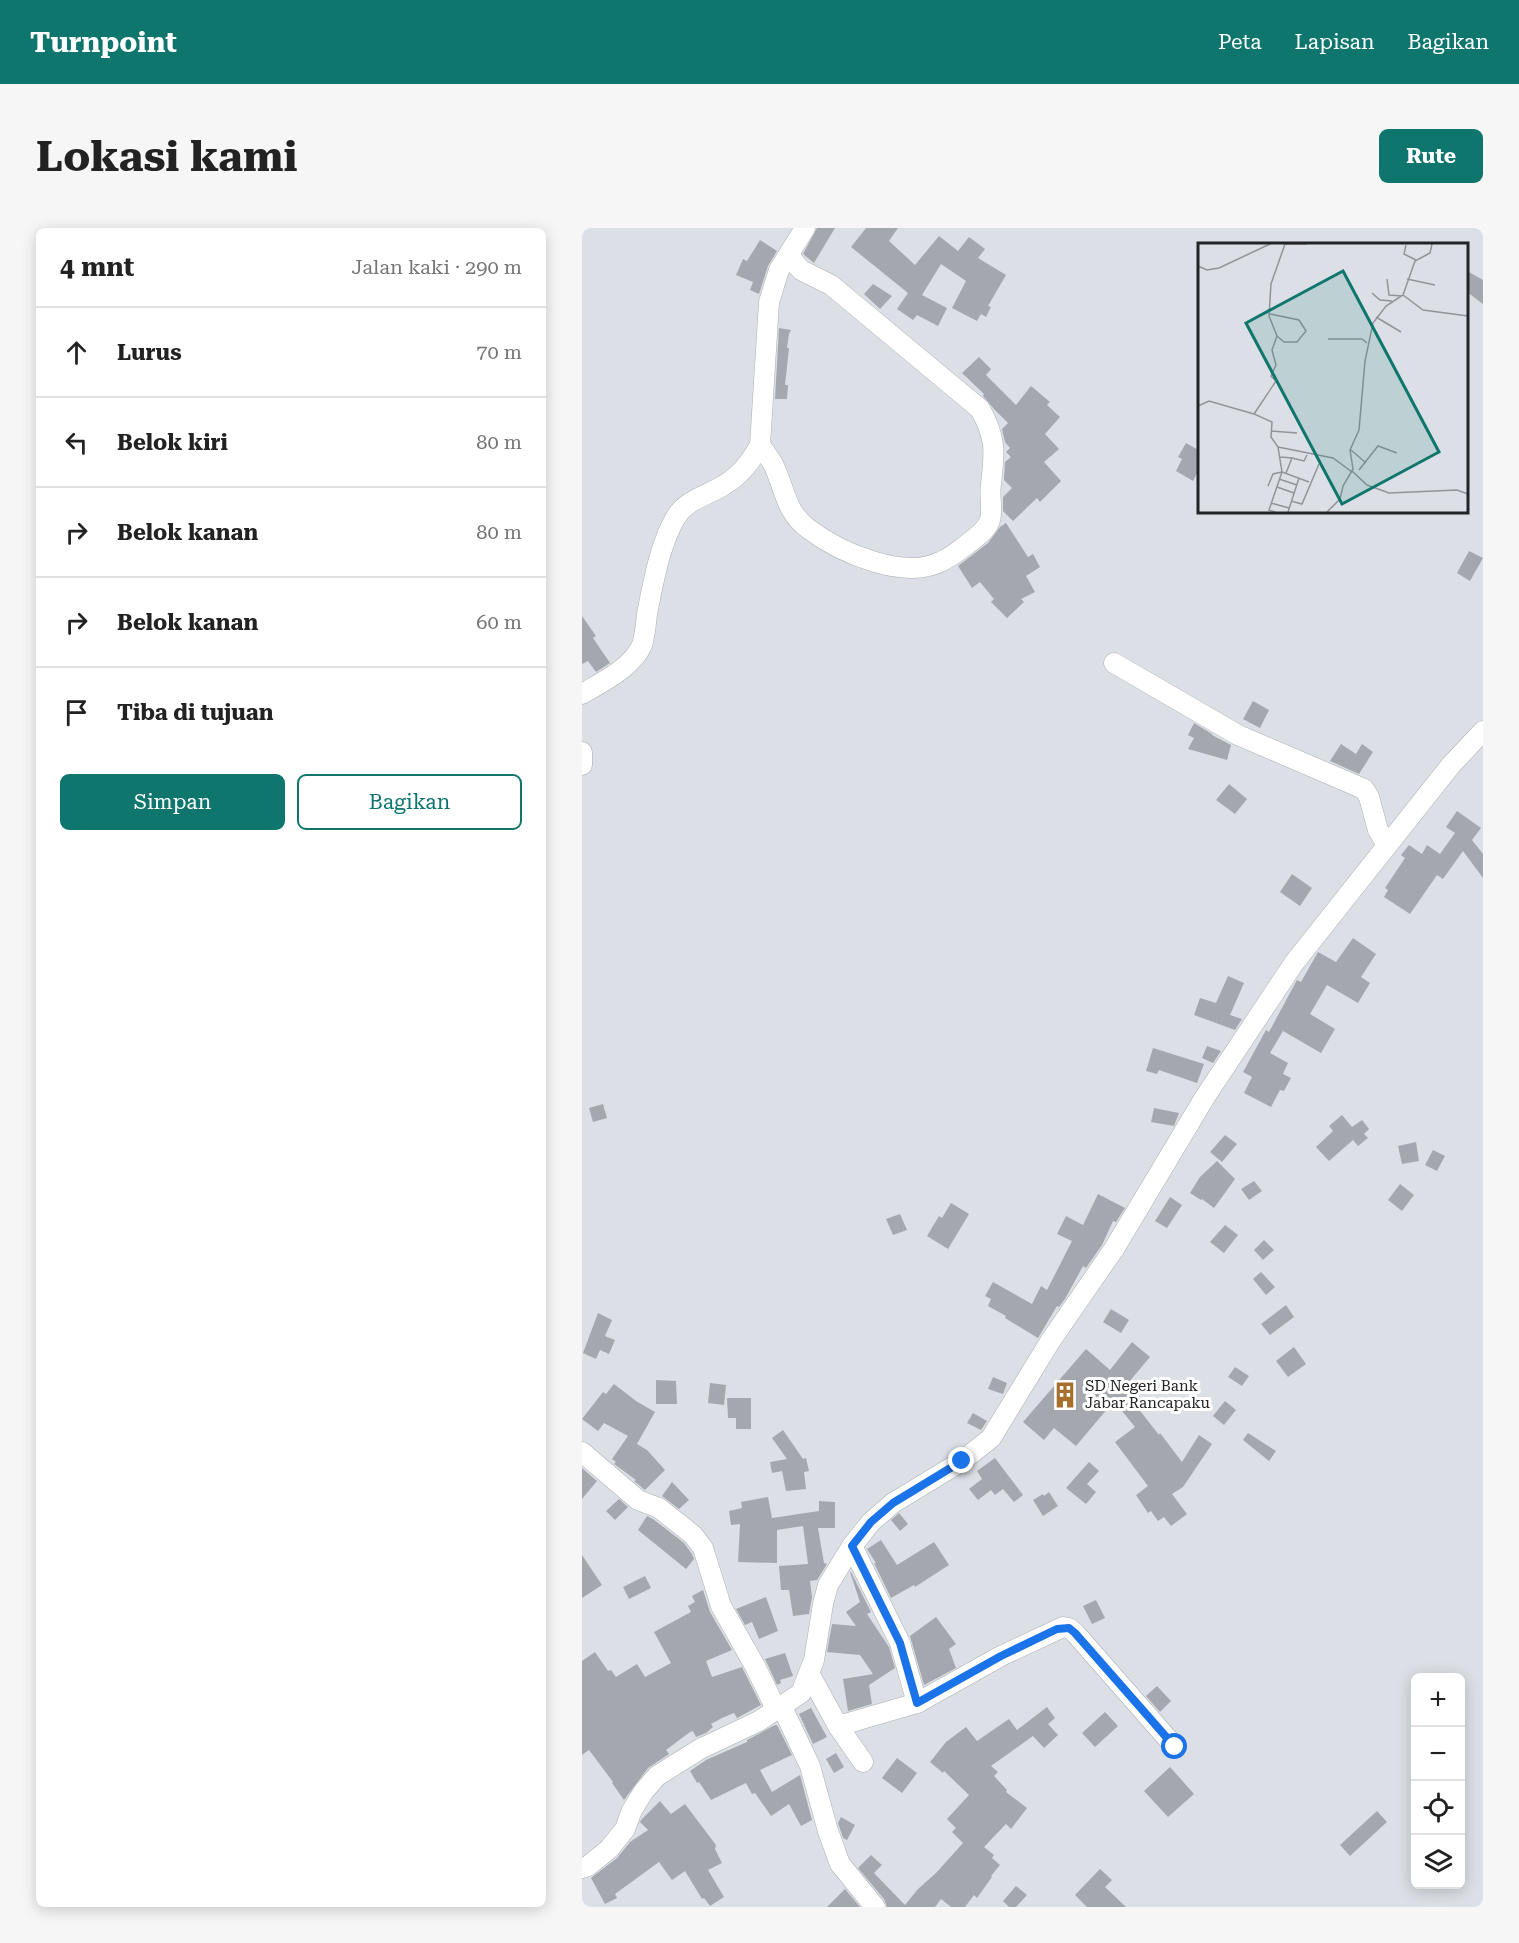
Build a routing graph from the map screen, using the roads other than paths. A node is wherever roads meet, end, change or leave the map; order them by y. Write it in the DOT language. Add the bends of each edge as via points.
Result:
graph roads {
  1 [pos="805,228"];
  2 [pos="789,256"];
  3 [pos="760,445"];
  4 [pos="1114,663"];
  5 [pos="582,694"];
  6 [pos="1483,731"];
  7 [pos="582,752"];
  8 [pos="582,765"];
  9 [pos="1387,845"];
  10 [pos="582,1452"];
  11 [pos="852,1546"];
  12 [pos="809,1673"];
  13 [pos="917,1703"];
  14 [pos="780,1709"];
  15 [pos="838,1726"];
  16 [pos="1175,1747"];
  17 [pos="863,1762"];
  18 [pos="582,1868"];
  19 [pos="876,1907"];
  1 -- 2 [label="street"];
  2 -- 3 [label="street" via="779,270 770,302"];
  2 -- 3 [label="street" via="801,270 831,285 980,409 990,427 994,449 990,520 986,529 940,563 914,568 882,566 847,552 810,530 791,512 772,463"];
  3 -- 5 [label="street" via="738,475 687,503 680,511 666,538 642,646 610,678"];
  4 -- 9 [label="street" via="1238,735 1364,789"];
  6 -- 9 [label="street"];
  7 -- 8 [label="street"];
  9 -- 11 [label="street" via="1274,992 991,1438 962,1461 893,1503"];
  10 -- 14 [label="street" via="638,1500 659,1508 693,1534 703,1548 721,1606"];
  11 -- 12 [label="street" via="828,1585"];
  11 -- 13 [label="street" via="900,1643"];
  12 -- 14 [label="street" via="801,1693"];
  12 -- 15 [label="street"];
  13 -- 15 [label="street"];
  13 -- 16 [label="street" via="1001,1656 1057,1629 1069,1628"];
  14 -- 18 [label="street" via="700,1749 657,1776 609,1849"];
  14 -- 19 [label="street" via="810,1766 840,1864"];
  15 -- 17 [label="street"];
}
